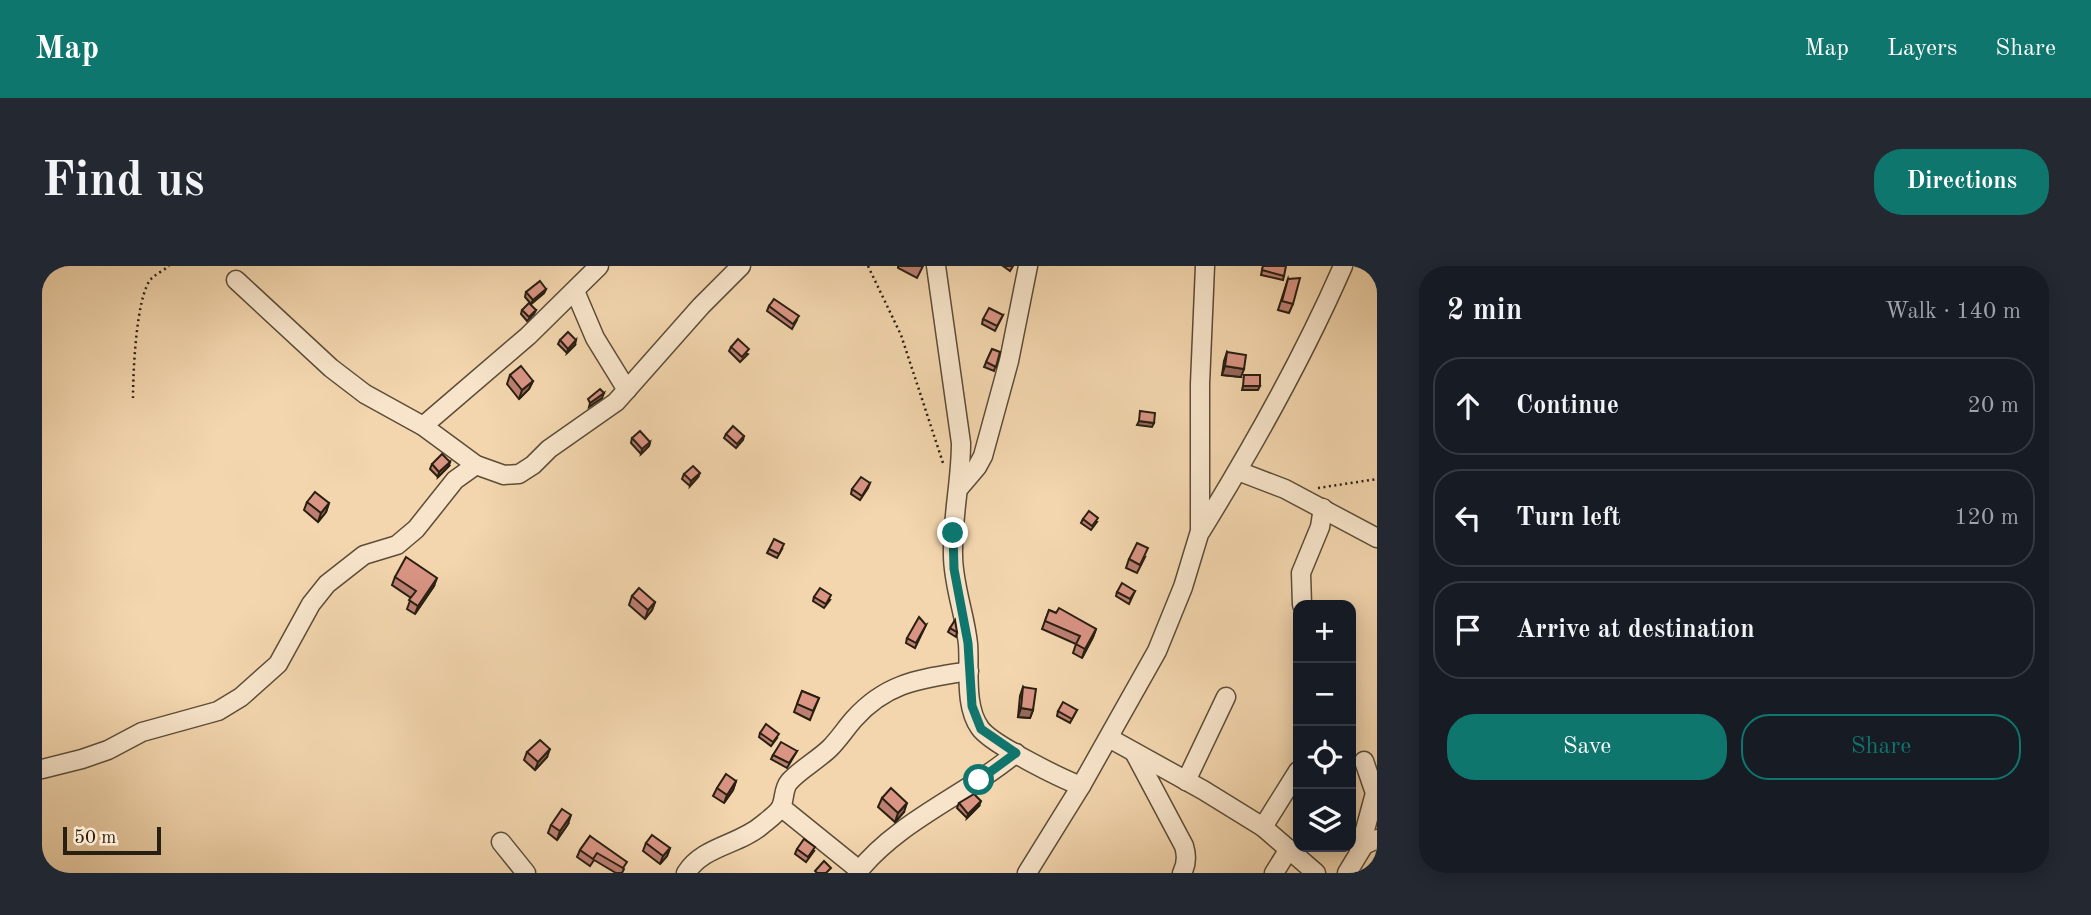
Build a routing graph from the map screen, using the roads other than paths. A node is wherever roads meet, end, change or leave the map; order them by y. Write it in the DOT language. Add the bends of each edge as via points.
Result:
graph roads {
  1 [pos="598,266"];
  2 [pos="714,266"];
  3 [pos="741,266"];
  4 [pos="936,266"];
  5 [pos="1028,266"];
  6 [pos="1205,266"];
  7 [pos="1343,266"];
  8 [pos="236,280"];
  9 [pos="727,280"];
  10 [pos="575,291"];
  11 [pos="627,390"];
  12 [pos="423,426"];
  13 [pos="476,466"];
  14 [pos="1238,471"];
  15 [pos="960,487"];
  16 [pos="1323,508"];
  17 [pos="1200,531"];
  18 [pos="1377,538"];
  19 [pos="1302,600"];
  20 [pos="969,671"];
  21 [pos="1226,697"];
  22 [pos="1109,738"];
  23 [pos="1134,752"];
  24 [pos="1016,753"];
  25 [pos="1364,761"];
  26 [pos="42,769"];
  27 [pos="1293,779"];
  28 [pos="1186,781"];
  29 [pos="1081,786"];
  30 [pos="781,807"];
  31 [pos="1263,827"];
  32 [pos="1377,839"];
  33 [pos="501,842"];
  34 [pos="1289,849"];
  35 [pos="1359,852"];
  36 [pos="1033,870"];
  37 [pos="858,871"];
  38 [pos="526,873"];
  39 [pos="687,873"];
  40 [pos="1182,873"];
  41 [pos="1274,873"];
  42 [pos="1316,873"];
  43 [pos="1348,873"];
  1 -- 10 [label="street"];
  2 -- 9 [label="street"];
  3 -- 9 [label="street"];
  4 -- 15 [label="street" via="960,428"];
  5 -- 15 [label="street" via="984,456"];
  6 -- 17 [label="street"];
  7 -- 14 [label="street" via="1301,358"];
  8 -- 12 [label="street" via="356,388"];
  9 -- 11 [label="street"];
  10 -- 11 [label="street" via="595,338"];
  10 -- 12 [label="street"];
  11 -- 13 [label="street" via="519,474 505,475"];
  12 -- 13 [label="street"];
  13 -- 26 [label="street" via="455,481 397,545 365,555 327,584 278,664 241,697 218,711 142,732 82,760"];
  14 -- 16 [label="street"];
  14 -- 17 [label="street"];
  15 -- 20 [label="street" via="953,556"];
  16 -- 18 [label="street"];
  16 -- 19 [label="street" via="1301,573"];
  17 -- 22 [label="street" via="1157,651"];
  20 -- 24 [label="street" via="977,724"];
  20 -- 30 [label="street" via="911,681 873,699 832,746 789,782"];
  21 -- 28 [label="street"];
  22 -- 23 [label="street"];
  22 -- 29 [label="street"];
  23 -- 28 [label="street"];
  23 -- 40 [label="street" via="1184,846"];
  24 -- 29 [label="street"];
  24 -- 37 [label="street" via="905,828"];
  25 -- 35 [label="street" via="1375,793"];
  27 -- 31 [label="street"];
  28 -- 31 [label="street"];
  29 -- 36 [label="street"];
  30 -- 37 [label="street"];
  30 -- 39 [label="street" via="759,828 704,855"];
  31 -- 34 [label="street"];
  32 -- 35 [label="street" via="1368,841"];
  33 -- 38 [label="street"];
  34 -- 41 [label="street"];
  34 -- 42 [label="street"];
  35 -- 43 [label="street"];
}
